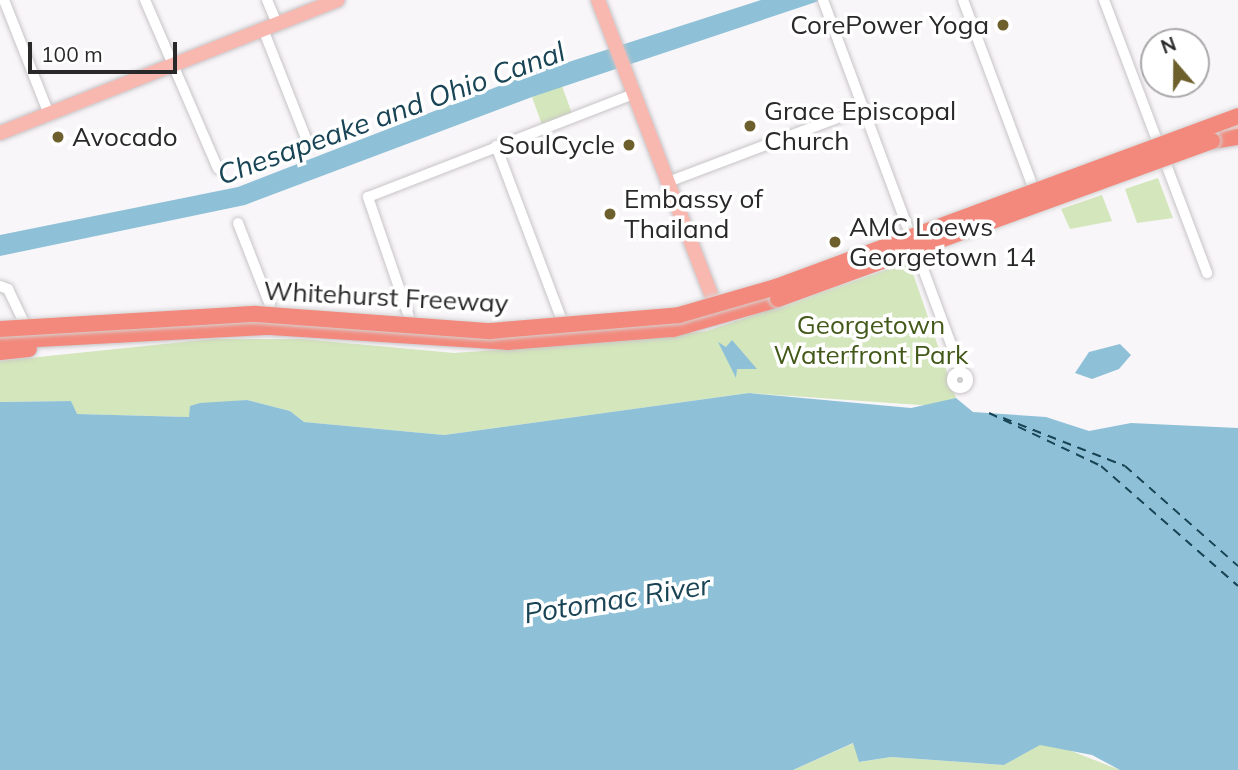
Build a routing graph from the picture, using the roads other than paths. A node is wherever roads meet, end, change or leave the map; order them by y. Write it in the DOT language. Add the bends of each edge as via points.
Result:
graph roads {
  1 [pos="4,0"];
  2 [pos="145,0"];
  3 [pos="267,0"];
  4 [pos="338,0"];
  5 [pos="598,0"];
  6 [pos="963,0"];
  7 [pos="1104,0"];
  8 [pos="823,1"];
  9 [pos="270,26"];
  10 [pos="173,65"];
  11 [pos="634,94"];
  12 [pos="1238,104"];
  13 [pos="864,108"];
  14 [pos="49,114"];
  15 [pos="1238,116"];
  16 [pos="1238,126"];
  17 [pos="0,134"];
  18 [pos="1238,137"];
  19 [pos="309,146"];
  20 [pos="496,146"];
  21 [pos="1161,152"];
  22 [pos="1130,157"];
  23 [pos="218,169"];
  24 [pos="668,182"];
  25 [pos="1037,198"];
  26 [pos="238,223"];
  27 [pos="914,242"];
  28 [pos="1207,273"];
  29 [pos="0,286"];
  30 [pos="270,305"];
  31 [pos="718,312"];
  32 [pos="409,317"];
  33 [pos="561,317"];
  34 [pos="0,329"];
  35 [pos="184,330"];
  36 [pos="30,334"];
  37 [pos="0,339"];
  38 [pos="0,352"];
  39 [pos="961,371"];
  1 -- 14 [label="street"];
  2 -- 10 [label="street"];
  3 -- 9 [label="street"];
  4 -- 9 [label="main road"];
  5 -- 11 [label="main road"];
  6 -- 25 [label="street"];
  7 -- 21 [label="street"];
  8 -- 13 [label="street"];
  9 -- 10 [label="main road"];
  9 -- 19 [label="street"];
  10 -- 14 [label="main road"];
  10 -- 23 [label="street"];
  11 -- 20 [label="street"];
  11 -- 24 [label="main road"];
  12 -- 22 [label="highway, bridge"];
  13 -- 24 [label="street"];
  13 -- 27 [label="street"];
  14 -- 17 [label="main road"];
  15 -- 22 [label="highway, Whitehurst Freeway, bridge"];
  16 -- 21 [label="main road"];
  18 -- 35 [label="highway, Whitehurst Freeway, bridge" via="1191,148 757,307 673,329 475,343 270,327"];
  20 -- 32 [label="street" via="375,192 368,208"];
  20 -- 33 [label="street"];
  21 -- 25 [label="main road"];
  21 -- 28 [label="street"];
  22 -- 34 [label="highway, Whitehurst Freeway, bridge" via="757,294 679,315 491,331 256,314"];
  24 -- 31 [label="main road"];
  25 -- 27 [label="main road"];
  26 -- 30 [label="street"];
  27 -- 31 [label="main road"];
  27 -- 39 [label="street"];
  29 -- 36 [label="street" via="8,289"];
  31 -- 36 [label="street" via="649,325 489,336 275,320"];
  35 -- 37 [label="highway, Whitehurst Freeway"];
  35 -- 38 [label="highway"];
  36 -- 37 [label="street"];
}
